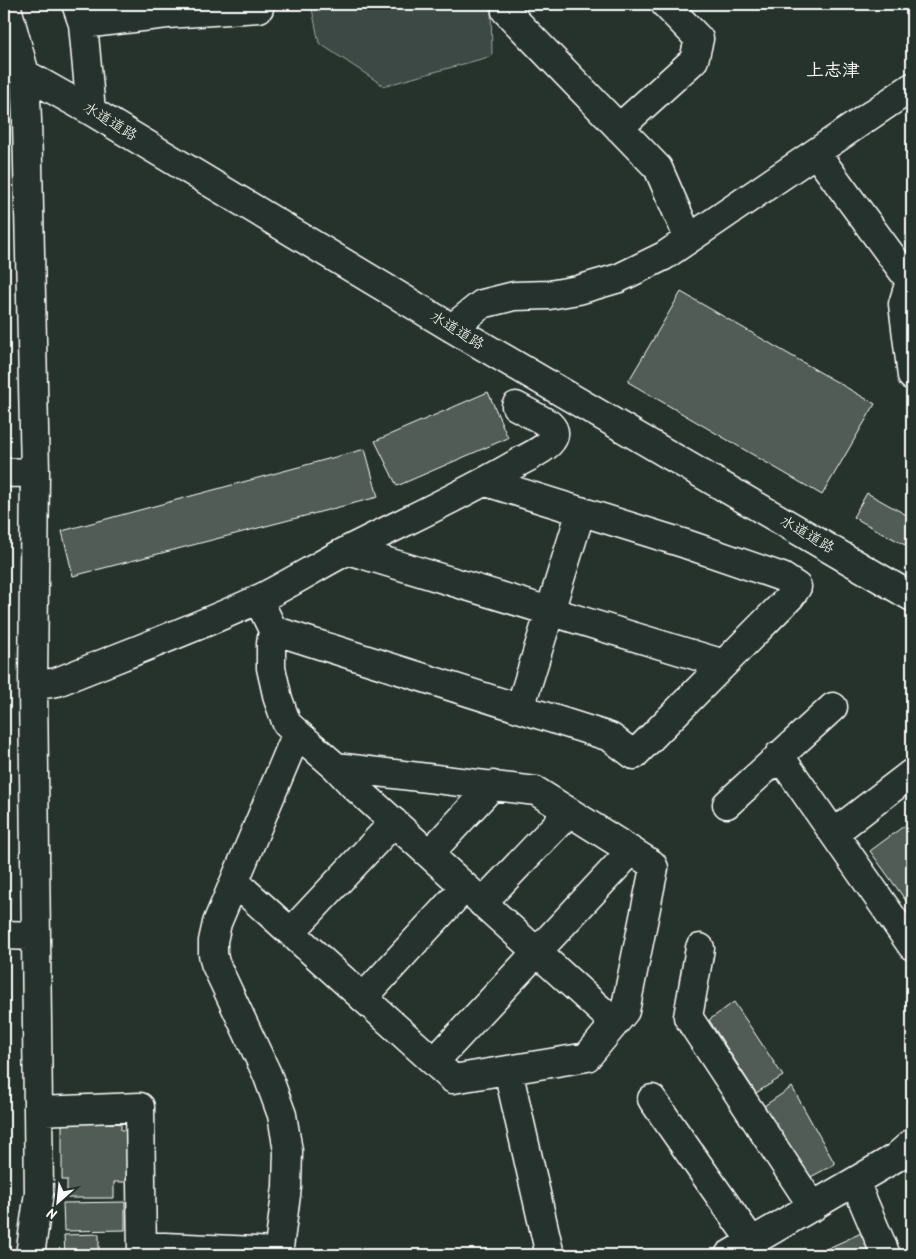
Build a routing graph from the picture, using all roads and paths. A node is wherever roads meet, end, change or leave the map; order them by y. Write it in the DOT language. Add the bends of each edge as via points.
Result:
graph roads {
  1 [pos="6,4"];
  2 [pos="258,4"];
  3 [pos="508,4"];
  4 [pos="665,4"];
  5 [pos="166,9"];
  6 [pos="80,14"];
  7 [pos="14,68"];
  8 [pos="912,87"];
  9 [pos="91,111"];
  10 [pos="16,120"];
  11 [pos="619,128"];
  12 [pos="816,153"];
  13 [pos="689,239"];
  14 [pos="452,328"];
  15 [pos="912,376"];
  16 [pos="516,406"];
  17 [pos="35,472"];
  18 [pos="4,473"];
  19 [pos="486,482"];
  20 [pos="581,511"];
  21 [pos="348,550"];
  22 [pos="912,597"];
  23 [pos="258,599"];
  24 [pos="550,611"];
  25 [pos="272,630"];
  26 [pos="724,664"];
  27 [pos="33,686"];
  28 [pos="833,707"];
  29 [pos="520,708"];
  30 [pos="297,733"];
  31 [pos="779,755"];
  32 [pos="336,766"];
  33 [pos="912,773"];
  34 [pos="492,785"];
  35 [pos="727,804"];
  36 [pos="569,812"];
  37 [pos="394,822"];
  38 [pos="834,833"];
  39 [pos="631,850"];
  40 [pos="428,854"];
  41 [pos="235,882"];
  42 [pos="473,895"];
  43 [pos="291,932"];
  44 [pos="4,935"];
  45 [pos="36,936"];
  46 [pos="912,946"];
  47 [pos="700,948"];
  48 [pos="536,952"];
  49 [pos="363,998"];
  50 [pos="615,1023"];
  51 [pos="434,1062"];
  52 [pos="508,1070"];
  53 [pos="652,1099"];
  54 [pos="38,1111"];
  55 [pos="912,1143"];
  56 [pos="855,1182"];
  57 [pos="813,1207"];
  58 [pos="740,1249"];
  59 [pos="142,1251"];
  60 [pos="278,1254"];
  61 [pos="30,1255"];
  62 [pos="550,1255"];
  63 [pos="886,1255"];
  1 -- 7 [label="street"];
  2 -- 5 [label="street" via="259,8"];
  3 -- 11 [label="street" via="506,11"];
  4 -- 11 [label="street" via="699,39 694,60"];
  5 -- 6 [label="street"];
  6 -- 9 [label="street"];
  7 -- 9 [label="street, 水道道路"];
  7 -- 10 [label="street"];
  8 -- 12 [label="street"];
  9 -- 14 [label="street, 水道道路"];
  10 -- 17 [label="street"];
  11 -- 13 [label="street" via="658,168"];
  12 -- 13 [label="street"];
  12 -- 15 [label="street" via="910,281 903,304"];
  13 -- 14 [label="street" via="664,256 619,278 578,290 514,296 482,304"];
  14 -- 22 [label="street, 水道道路"];
  16 -- 19 [label="street" via="550,424 554,428 554,439"];
  17 -- 18 [label="street"];
  17 -- 27 [label="street"];
  19 -- 20 [label="street"];
  19 -- 21 [label="street"];
  20 -- 24 [label="street"];
  20 -- 26 [label="street" via="782,577 797,587"];
  21 -- 23 [label="street"];
  21 -- 24 [label="street"];
  23 -- 25 [label="street"];
  23 -- 27 [label="street" via="57,682"];
  24 -- 26 [label="street"];
  24 -- 29 [label="street"];
  25 -- 29 [label="street"];
  25 -- 30 [label="street" via="271,668 278,699 288,724"];
  26 -- 29 [label="street" via="634,755 610,737"];
  27 -- 45 [label="street"];
  28 -- 31 [label="street"];
  30 -- 32 [label="street"];
  30 -- 41 [label="street"];
  31 -- 35 [label="street"];
  31 -- 38 [label="street"];
  32 -- 34 [label="street"];
  32 -- 37 [label="street"];
  33 -- 38 [label="street"];
  34 -- 36 [label="street" via="536,791"];
  34 -- 40 [label="street"];
  36 -- 39 [label="street"];
  36 -- 42 [label="street"];
  37 -- 40 [label="street"];
  37 -- 43 [label="street"];
  38 -- 46 [label="street"];
  39 -- 48 [label="street"];
  39 -- 50 [label="street" via="654,868 625,1011"];
  40 -- 42 [label="street"];
  41 -- 43 [label="street"];
  41 -- 60 [label="street" via="217,923 213,954 282,1115 288,1151 288,1187"];
  42 -- 48 [label="street"];
  42 -- 49 [label="street"];
  43 -- 49 [label="street"];
  44 -- 45 [label="street"];
  45 -- 54 [label="street"];
  47 -- 57 [label="street" via="688,1017"];
  48 -- 50 [label="street"];
  48 -- 51 [label="street"];
  49 -- 51 [label="street"];
  50 -- 52 [label="street" via="587,1057"];
  51 -- 52 [label="street" via="453,1079"];
  52 -- 62 [label="street"];
  53 -- 58 [label="street"];
  54 -- 59 [label="street" via="140,1107"];
  54 -- 61 [label="street" via="40,1193"];
  55 -- 56 [label="street" via="895,1158"];
  56 -- 57 [label="street"];
  56 -- 63 [label="street"];
  57 -- 58 [label="street"];
  59 -- 60 [label="street"];
}
